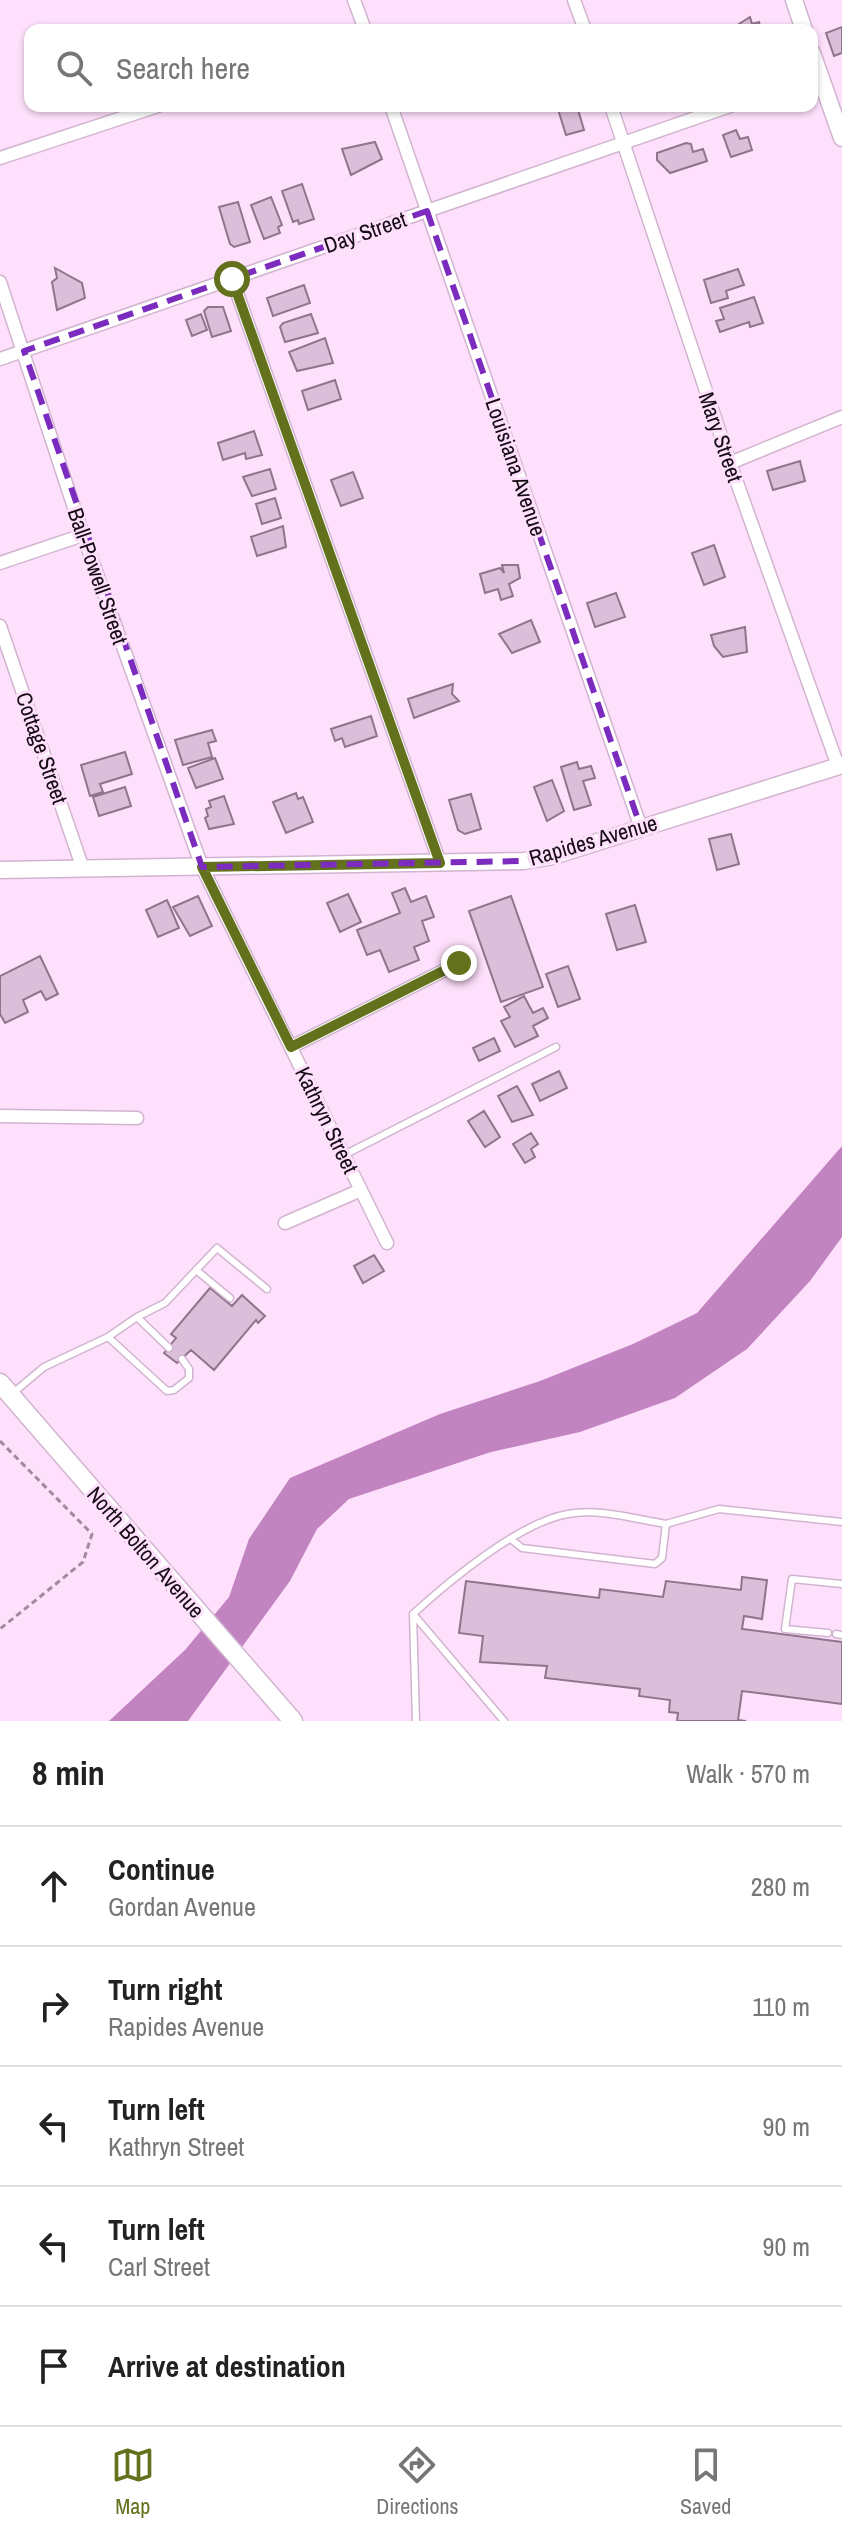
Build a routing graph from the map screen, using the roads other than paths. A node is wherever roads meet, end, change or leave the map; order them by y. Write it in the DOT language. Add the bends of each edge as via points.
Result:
graph roads {
  1 [pos="354,0"];
  2 [pos="574,0"];
  3 [pos="794,0"];
  4 [pos="363,24"];
  5 [pos="583,24"];
  6 [pos="802,24"];
  7 [pos="818,79"];
  8 [pos="837,105"];
  9 [pos="140,112"];
  10 [pos="393,112"];
  11 [pos="613,112"];
  12 [pos="713,112"];
  13 [pos="842,138"];
  14 [pos="624,143"];
  15 [pos="0,158"];
  16 [pos="427,211"];
  17 [pos="232,279"];
  18 [pos="0,282"];
  19 [pos="24,351"];
  20 [pos="0,359"];
  21 [pos="842,417"];
  22 [pos="730,463"];
  23 [pos="83,535"];
  24 [pos="0,563"];
  25 [pos="0,626"];
  26 [pos="840,766"];
  27 [pos="641,828"];
  28 [pos="440,863"];
  29 [pos="202,867"];
  30 [pos="83,869"];
  31 [pos="0,870"];
  32 [pos="459,963"];
  33 [pos="291,1047"];
  34 [pos="556,1047"];
  35 [pos="0,1116"];
  36 [pos="137,1118"];
  37 [pos="344,1155"];
  38 [pos="361,1190"];
  39 [pos="285,1223"];
  40 [pos="387,1243"];
  41 [pos="196,1270"];
  42 [pos="267,1289"];
  43 [pos="230,1298"];
  44 [pos="137,1317"];
  45 [pos="108,1337"];
  46 [pos="169,1348"];
  47 [pos="182,1359"];
  48 [pos="5,1389"];
  49 [pos="842,1522"];
  50 [pos="666,1524"];
  51 [pos="512,1540"];
  52 [pos="842,1584"];
  53 [pos="413,1614"];
  54 [pos="835,1634"];
  55 [pos="293,1721"];
  56 [pos="416,1721"];
  57 [pos="504,1721"];
  1 -- 4 [label="street"];
  2 -- 5 [label="street"];
  3 -- 6 [label="main road"];
  7 -- 8 [label="main road"];
  8 -- 13 [label="main road"];
  9 -- 15 [label="street"];
  10 -- 16 [label="street, Louisiana Avenue"];
  11 -- 14 [label="street, Mary Street"];
  12 -- 14 [label="street, Day Street"];
  14 -- 16 [label="street, Day Street"];
  14 -- 22 [label="street, Mary Street"];
  16 -- 17 [label="street, Day Street"];
  16 -- 27 [label="street, Louisiana Avenue"];
  17 -- 19 [label="street, Day Street"];
  17 -- 28 [label="street"];
  18 -- 19 [label="street, Ball-Powell Street"];
  19 -- 20 [label="street, Day Street"];
  19 -- 23 [label="street, Ball-Powell Street"];
  21 -- 22 [label="street"];
  22 -- 26 [label="street, Mary Street"];
  23 -- 24 [label="street"];
  23 -- 29 [label="street, Ball-Powell Street"];
  25 -- 30 [label="street, Cottage Street"];
  26 -- 27 [label="main road, Rapides Avenue"];
  27 -- 28 [label="main road, Rapides Avenue" via="553,856"];
  28 -- 29 [label="main road, Rapides Avenue"];
  29 -- 30 [label="main road, Rapides Avenue"];
  29 -- 33 [label="street, Kathryn Street"];
  30 -- 31 [label="main road, Rapides Avenue"];
  32 -- 33 [label="street"];
  33 -- 37 [label="street, Kathryn Street"];
  34 -- 37 [label="lane"];
  35 -- 36 [label="street"];
  37 -- 38 [label="street, Kathryn Street"];
  38 -- 39 [label="street"];
  38 -- 40 [label="street, Kathryn Street"];
  41 -- 42 [label="lane" via="217,1248"];
  41 -- 43 [label="lane"];
  41 -- 44 [label="lane" via="165,1303"];
  44 -- 45 [label="lane"];
  44 -- 46 [label="lane"];
  45 -- 47 [label="lane" via="167,1391 189,1378"];
  45 -- 48 [label="lane"];
  48 -- 55 [label="main road, North Bolton Avenue"];
  49 -- 50 [label="lane" via="719,1509"];
  50 -- 51 [label="lane" via="570,1513 543,1520"];
  50 -- 51 [label="lane" via="662,1558 655,1564 522,1548"];
  51 -- 53 [label="lane" via="450,1581"];
  52 -- 54 [label="lane" via="792,1579 785,1629"];
  53 -- 56 [label="lane"];
  53 -- 57 [label="lane"];
}
